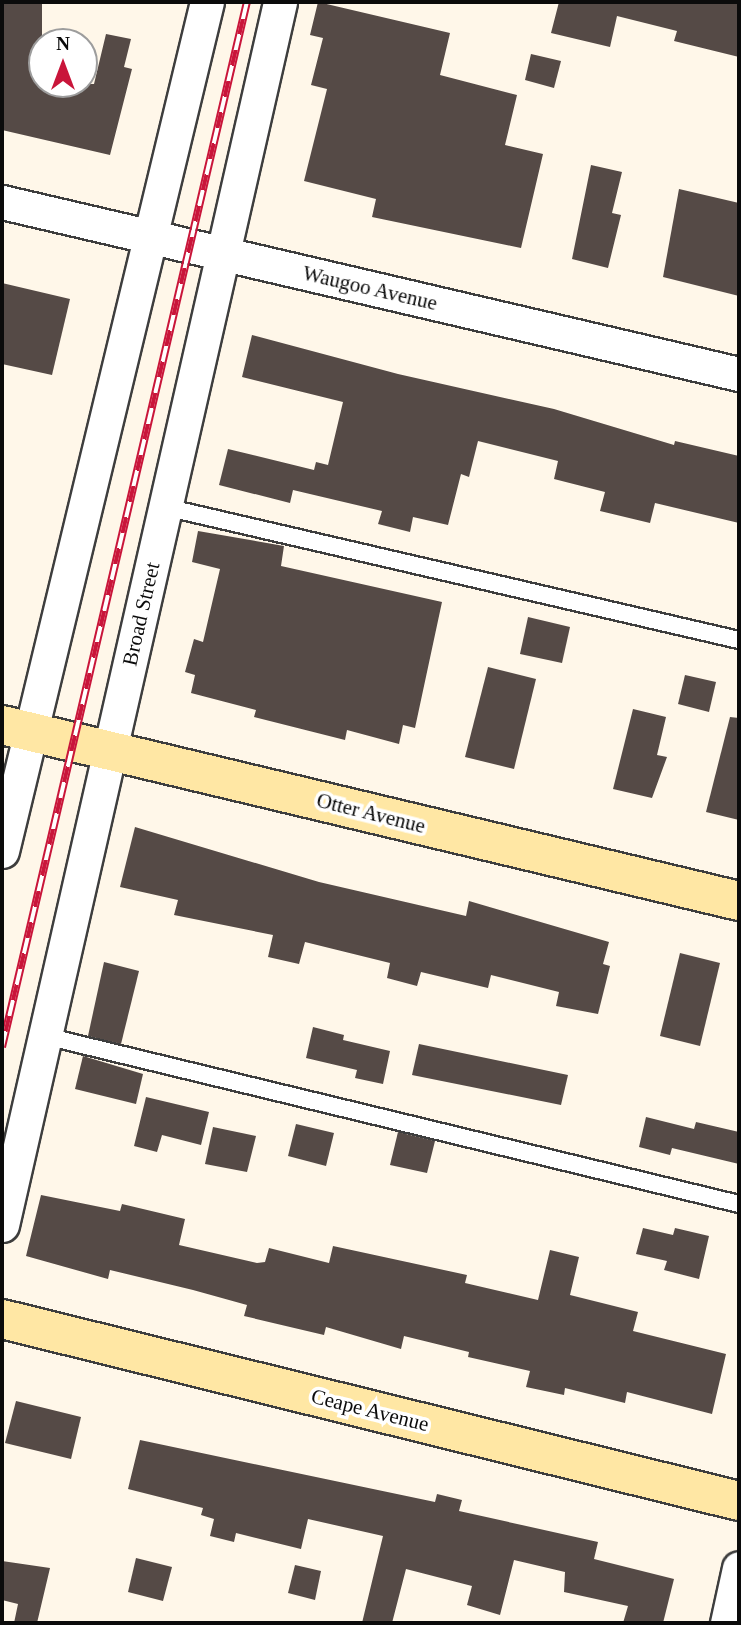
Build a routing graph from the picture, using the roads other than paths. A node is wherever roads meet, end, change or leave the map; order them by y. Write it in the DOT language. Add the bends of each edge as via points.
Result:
graph roads {
  1 [pos="207,2"];
  2 [pos="279,2"];
  3 [pos="2,202"];
  4 [pos="151,237"];
  5 [pos="223,254"];
  6 [pos="739,374"];
  7 [pos="165,508"];
  8 [pos="739,640"];
  9 [pos="16,728"];
  10 [pos="110,750"];
  11 [pos="2,851"];
  12 [pos="739,901"];
  13 [pos="45,1036"];
  14 [pos="739,1204"];
  15 [pos="2,1226"];
  16 [pos="2,1319"];
  17 [pos="739,1501"];
  18 [pos="739,1568"];
  19 [pos="726,1623"];
  1 -- 4 [label="street"];
  2 -- 5 [label="street, Broad Street"];
  3 -- 4 [label="street, Waugoo Avenue"];
  4 -- 5 [label="street, Waugoo Avenue"];
  4 -- 9 [label="street"];
  5 -- 6 [label="street, Waugoo Avenue"];
  5 -- 7 [label="street, Broad Street"];
  7 -- 8 [label="lane"];
  7 -- 10 [label="street, Broad Street"];
  9 -- 10 [label="street, Otter Avenue"];
  9 -- 11 [label="street"];
  10 -- 12 [label="street, Otter Avenue"];
  10 -- 13 [label="street, Broad Street"];
  13 -- 14 [label="lane"];
  13 -- 15 [label="street, Broad Street"];
  16 -- 17 [label="street, Ceape Avenue"];
  18 -- 19 [label="street"];
}
